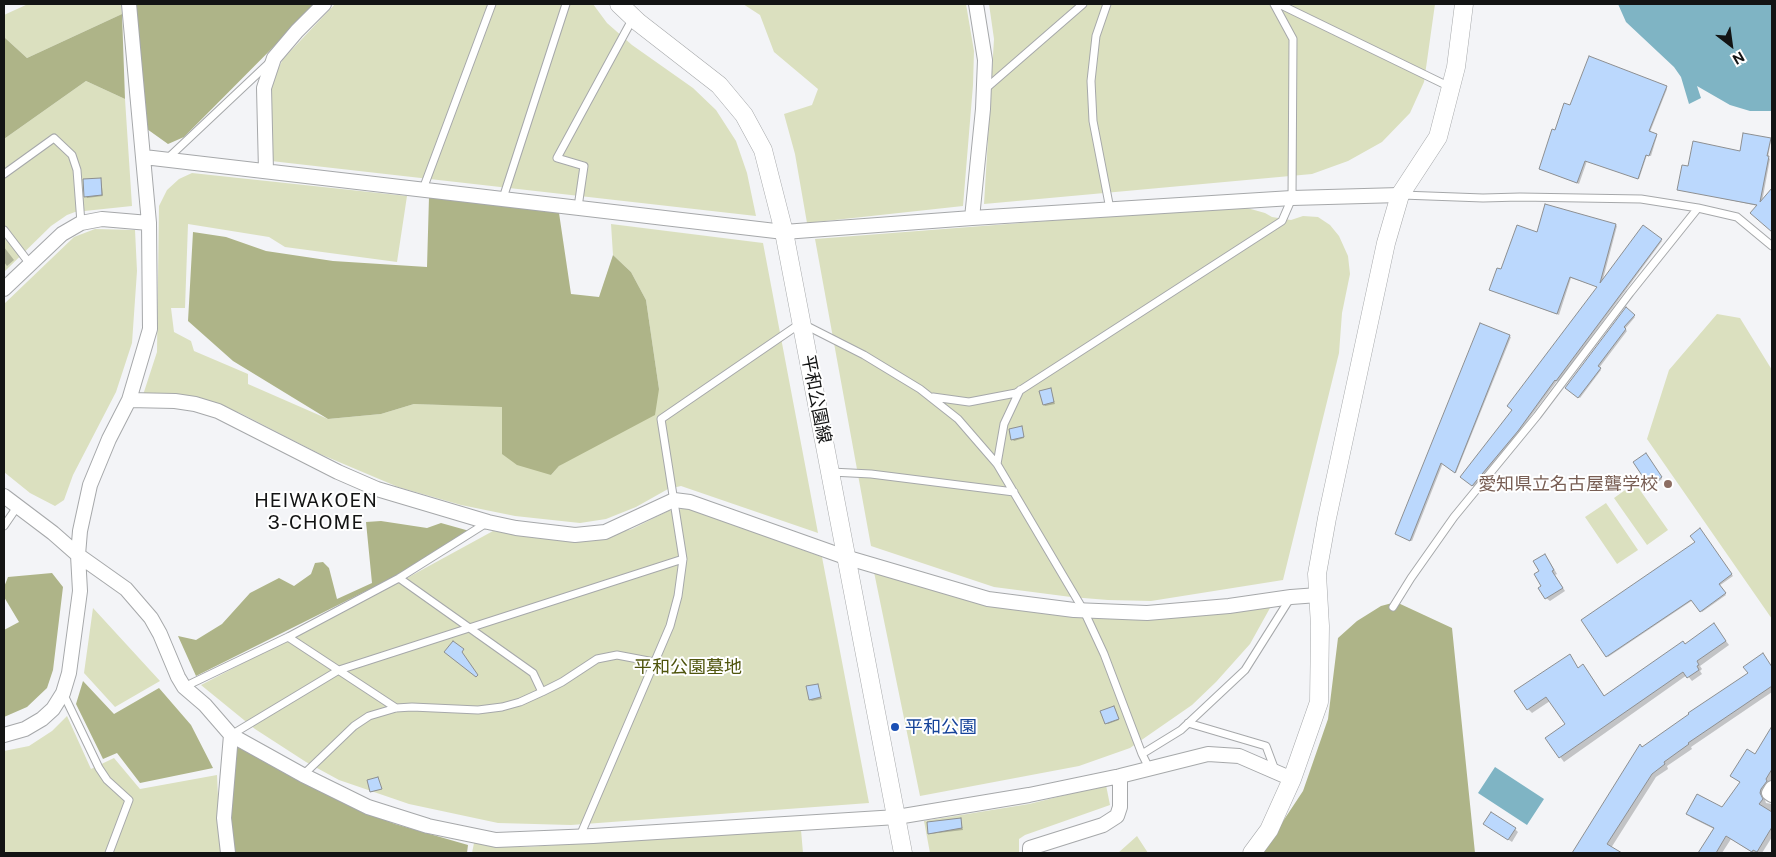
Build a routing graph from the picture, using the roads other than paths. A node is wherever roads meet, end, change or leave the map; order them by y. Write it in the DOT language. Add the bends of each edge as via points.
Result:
graph roads {
  1 [pos="129,4"];
  2 [pos="324,4"];
  3 [pos="492,4"];
  4 [pos="566,4"];
  5 [pos="619,4"];
  6 [pos="976,4"];
  7 [pos="1083,4"];
  8 [pos="1107,4"];
  9 [pos="1274,4"];
  10 [pos="1279,4"];
  11 [pos="1464,4"];
  12 [pos="633,18"];
  13 [pos="274,58"];
  14 [pos="1451,88"];
  15 [pos="983,90"];
  16 [pos="144,157"];
  17 [pos="166,159"];
  18 [pos="266,171"];
  19 [pos="4,174"];
  20 [pos="424,189"];
  21 [pos="1400,195"];
  22 [pos="503,198"];
  23 [pos="1292,198"];
  24 [pos="578,207"];
  25 [pos="1698,208"];
  26 [pos="1110,209"];
  27 [pos="972,218"];
  28 [pos="81,223"];
  29 [pos="149,224"];
  30 [pos="4,230"];
  31 [pos="784,232"];
  32 [pos="1772,246"];
  33 [pos="30,264"];
  34 [pos="4,289"];
  35 [pos="801,323"];
  36 [pos="1020,390"];
  37 [pos="930,396"];
  38 [pos="129,400"];
  39 [pos="997,464"];
  40 [pos="830,472"];
  41 [pos="1014,492"];
  42 [pos="4,496"];
  43 [pos="674,500"];
  44 [pos="17,507"];
  45 [pos="488,522"];
  46 [pos="4,526"];
  47 [pos="78,555"];
  48 [pos="845,557"];
  49 [pos="683,559"];
  50 [pos="399,578"];
  51 [pos="1318,595"];
  52 [pos="1291,597"];
  53 [pos="1393,607"];
  54 [pos="1084,610"];
  55 [pos="469,628"];
  56 [pos="288,637"];
  57 [pos="654,662"];
  58 [pos="339,670"];
  59 [pos="184,687"];
  60 [pos="542,692"];
  61 [pos="63,693"];
  62 [pos="396,708"];
  63 [pos="1188,723"];
  64 [pos="4,735"];
  65 [pos="231,735"];
  66 [pos="1142,754"];
  67 [pos="1149,768"];
  68 [pos="303,775"];
  69 [pos="1120,776"];
  70 [pos="1284,776"];
  71 [pos="1772,788"];
  72 [pos="1772,795"];
  73 [pos="897,818"];
  74 [pos="580,836"];
  75 [pos="109,853"];
  76 [pos="228,853"];
  77 [pos="903,853"];
  78 [pos="1030,853"];
  79 [pos="1252,853"];
  1 -- 16 [label="street"];
  2 -- 13 [label="street"];
  3 -- 20 [label="lane"];
  4 -- 22 [label="lane"];
  5 -- 12 [label="street, 平和公園線"];
  6 -- 15 [label="street" via="985,60"];
  7 -- 15 [label="lane"];
  8 -- 26 [label="lane" via="1096,36 1091,81 1094,121"];
  9 -- 23 [label="lane" via="1292,39"];
  10 -- 14 [label="lane"];
  11 -- 14 [label="street"];
  12 -- 24 [label="lane" via="557,158 584,166"];
  12 -- 31 [label="street, 平和公園線" via="719,85 744,115 763,150"];
  13 -- 17 [label="lane"];
  13 -- 18 [label="street" via="264,88"];
  14 -- 21 [label="street" via="1438,137"];
  15 -- 27 [label="street"];
  16 -- 17 [label="street"];
  16 -- 29 [label="street"];
  17 -- 18 [label="street"];
  18 -- 20 [label="street"];
  19 -- 28 [label="lane" via="54,138 72,155 77,170"];
  20 -- 22 [label="street"];
  21 -- 23 [label="street"];
  21 -- 25 [label="lane" via="1641,199"];
  21 -- 51 [label="street" via="1386,243 1327,518 1317,574"];
  22 -- 24 [label="street"];
  23 -- 26 [label="street"];
  23 -- 36 [label="lane" via="1282,221"];
  24 -- 31 [label="street"];
  25 -- 32 [label="lane" via="1737,216"];
  25 -- 53 [label="lane" via="1454,518"];
  26 -- 27 [label="street"];
  27 -- 31 [label="street"];
  28 -- 29 [label="street" via="102,220"];
  28 -- 33 [label="street" via="62,234"];
  29 -- 38 [label="street" via="150,329"];
  30 -- 33 [label="lane"];
  31 -- 35 [label="street, 平和公園線"];
  33 -- 34 [label="street"];
  35 -- 37 [label="lane" via="864,354"];
  35 -- 40 [label="street, 平和公園線"];
  35 -- 43 [label="lane" via="661,419"];
  36 -- 37 [label="lane" via="969,402"];
  36 -- 39 [label="lane" via="1004,424"];
  37 -- 39 [label="lane" via="958,418"];
  38 -- 45 [label="street" via="175,401 218,411 377,489"];
  38 -- 47 [label="street" via="90,485"];
  39 -- 41 [label="lane"];
  40 -- 41 [label="lane"];
  40 -- 48 [label="street, 平和公園線"];
  41 -- 54 [label="lane"];
  42 -- 44 [label="street"];
  43 -- 45 [label="street" via="605,532 575,535"];
  43 -- 48 [label="street" via="690,502"];
  43 -- 49 [label="lane"];
  44 -- 46 [label="lane"];
  44 -- 47 [label="street"];
  45 -- 50 [label="lane"];
  47 -- 59 [label="street" via="126,589 142,606 160,634"];
  47 -- 61 [label="street" via="80,591 69,674"];
  48 -- 54 [label="street" via="988,599"];
  48 -- 73 [label="street, 平和公園線"];
  49 -- 55 [label="lane"];
  49 -- 57 [label="lane" via="672,619"];
  50 -- 55 [label="lane"];
  50 -- 56 [label="lane"];
  51 -- 52 [label="street"];
  51 -- 70 [label="street" via="1318,702"];
  52 -- 54 [label="street" via="1147,613"];
  52 -- 63 [label="lane" via="1245,670"];
  54 -- 66 [label="lane"];
  55 -- 58 [label="lane"];
  55 -- 60 [label="lane" via="533,673"];
  56 -- 58 [label="lane"];
  56 -- 59 [label="lane"];
  57 -- 60 [label="lane" via="617,655 597,659"];
  57 -- 74 [label="lane"];
  58 -- 62 [label="lane"];
  58 -- 65 [label="lane"];
  59 -- 65 [label="street"];
  60 -- 62 [label="lane" via="520,702 491,709"];
  61 -- 64 [label="street" via="42,719 25,729"];
  61 -- 75 [label="lane" via="106,780 129,800"];
  62 -- 68 [label="lane" via="362,720"];
  63 -- 66 [label="lane"];
  63 -- 70 [label="lane" via="1266,746"];
  65 -- 68 [label="street"];
  65 -- 76 [label="street" via="224,818"];
  66 -- 67 [label="lane"];
  67 -- 69 [label="street"];
  67 -- 70 [label="street" via="1208,754 1239,756"];
  68 -- 74 [label="street" via="368,807 428,826 496,840"];
  69 -- 73 [label="street"];
  69 -- 78 [label="street" via="1117,816 1103,825 1030,848"];
  70 -- 79 [label="street" via="1269,830"];
  71 -- 72 [label="street" via="1769,793"];
  73 -- 74 [label="street"];
  73 -- 77 [label="street, 平和公園線"];
}
